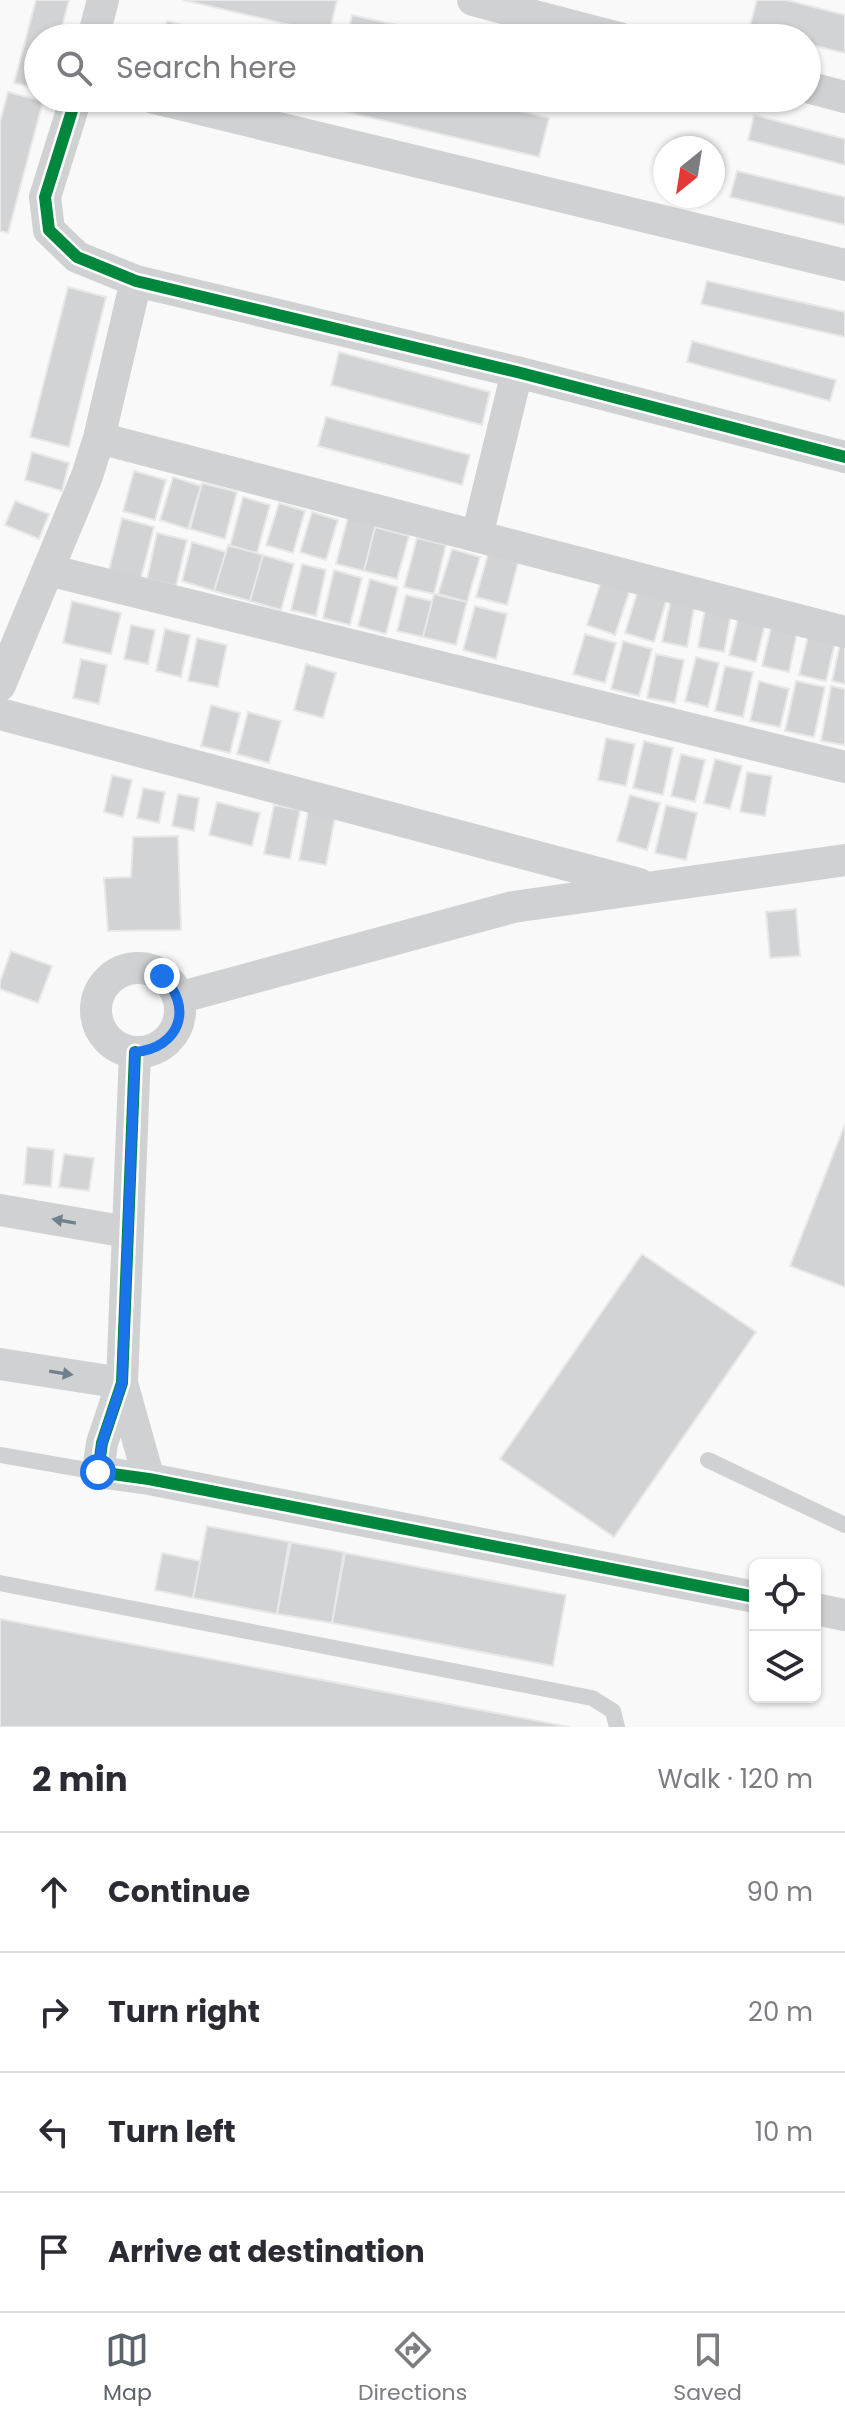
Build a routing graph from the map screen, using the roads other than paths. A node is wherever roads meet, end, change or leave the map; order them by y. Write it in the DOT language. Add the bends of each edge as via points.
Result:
graph roads {
  1 [pos="103,0"];
  2 [pos="473,0"];
  3 [pos="97,24"];
  4 [pos="565,24"];
  5 [pos="821,91"];
  6 [pos="845,97"];
  7 [pos="72,112"];
  8 [pos="212,112"];
  9 [pos="845,265"];
  10 [pos="136,281"];
  11 [pos="517,372"];
  12 [pos="99,438"];
  13 [pos="845,457"];
  14 [pos="477,536"];
  15 [pos="48,570"];
  16 [pos="845,632"];
  17 [pos="0,685"];
  18 [pos="0,714"];
  19 [pos="845,767"];
  20 [pos="845,860"];
  21 [pos="656,889"];
  22 [pos="178,998"];
  23 [pos="135,1052"];
  24 [pos="0,1210"];
  25 [pos="127,1232"];
  26 [pos="0,1364"];
  27 [pos="122,1383"];
  28 [pos="0,1455"];
  29 [pos="708,1460"];
  30 [pos="98,1472"];
  31 [pos="149,1479"];
  32 [pos="845,1525"];
  33 [pos="0,1583"];
  34 [pos="749,1596"];
  35 [pos="821,1610"];
  36 [pos="845,1615"];
  37 [pos="617,1727"];
  1 -- 3 [label="street"];
  2 -- 4 [label="street"];
  5 -- 6 [label="street"];
  7 -- 10 [label="street" via="45,197 49,230 77,257"];
  8 -- 9 [label="street"];
  10 -- 11 [label="street"];
  10 -- 12 [label="street"];
  11 -- 13 [label="street"];
  11 -- 14 [label="street"];
  12 -- 14 [label="street"];
  12 -- 15 [label="street"];
  14 -- 16 [label="street"];
  15 -- 17 [label="street"];
  15 -- 19 [label="street"];
  18 -- 21 [label="street"];
  20 -- 21 [label="street"];
  21 -- 22 [label="street" via="513,907"];
  22 -- 23 [label="street" via="180,1012 171,1037 149,1051"];
  22 -- 23 [label="street" via="162,976 135,968 122,971 101,990 96,1003 101,1031 121,1049"];
  23 -- 25 [label="street"];
  25 -- 24 [label="street, one-way"];
  25 -- 27 [label="street"];
  26 -- 27 [label="street, one-way"];
  27 -- 30 [label="street"];
  27 -- 31 [label="street"];
  28 -- 30 [label="lane"];
  29 -- 32 [label="lane"];
  30 -- 31 [label="street"];
  31 -- 34 [label="street"];
  33 -- 37 [label="lane" via="592,1698 613,1711"];
  35 -- 36 [label="street"];
}
